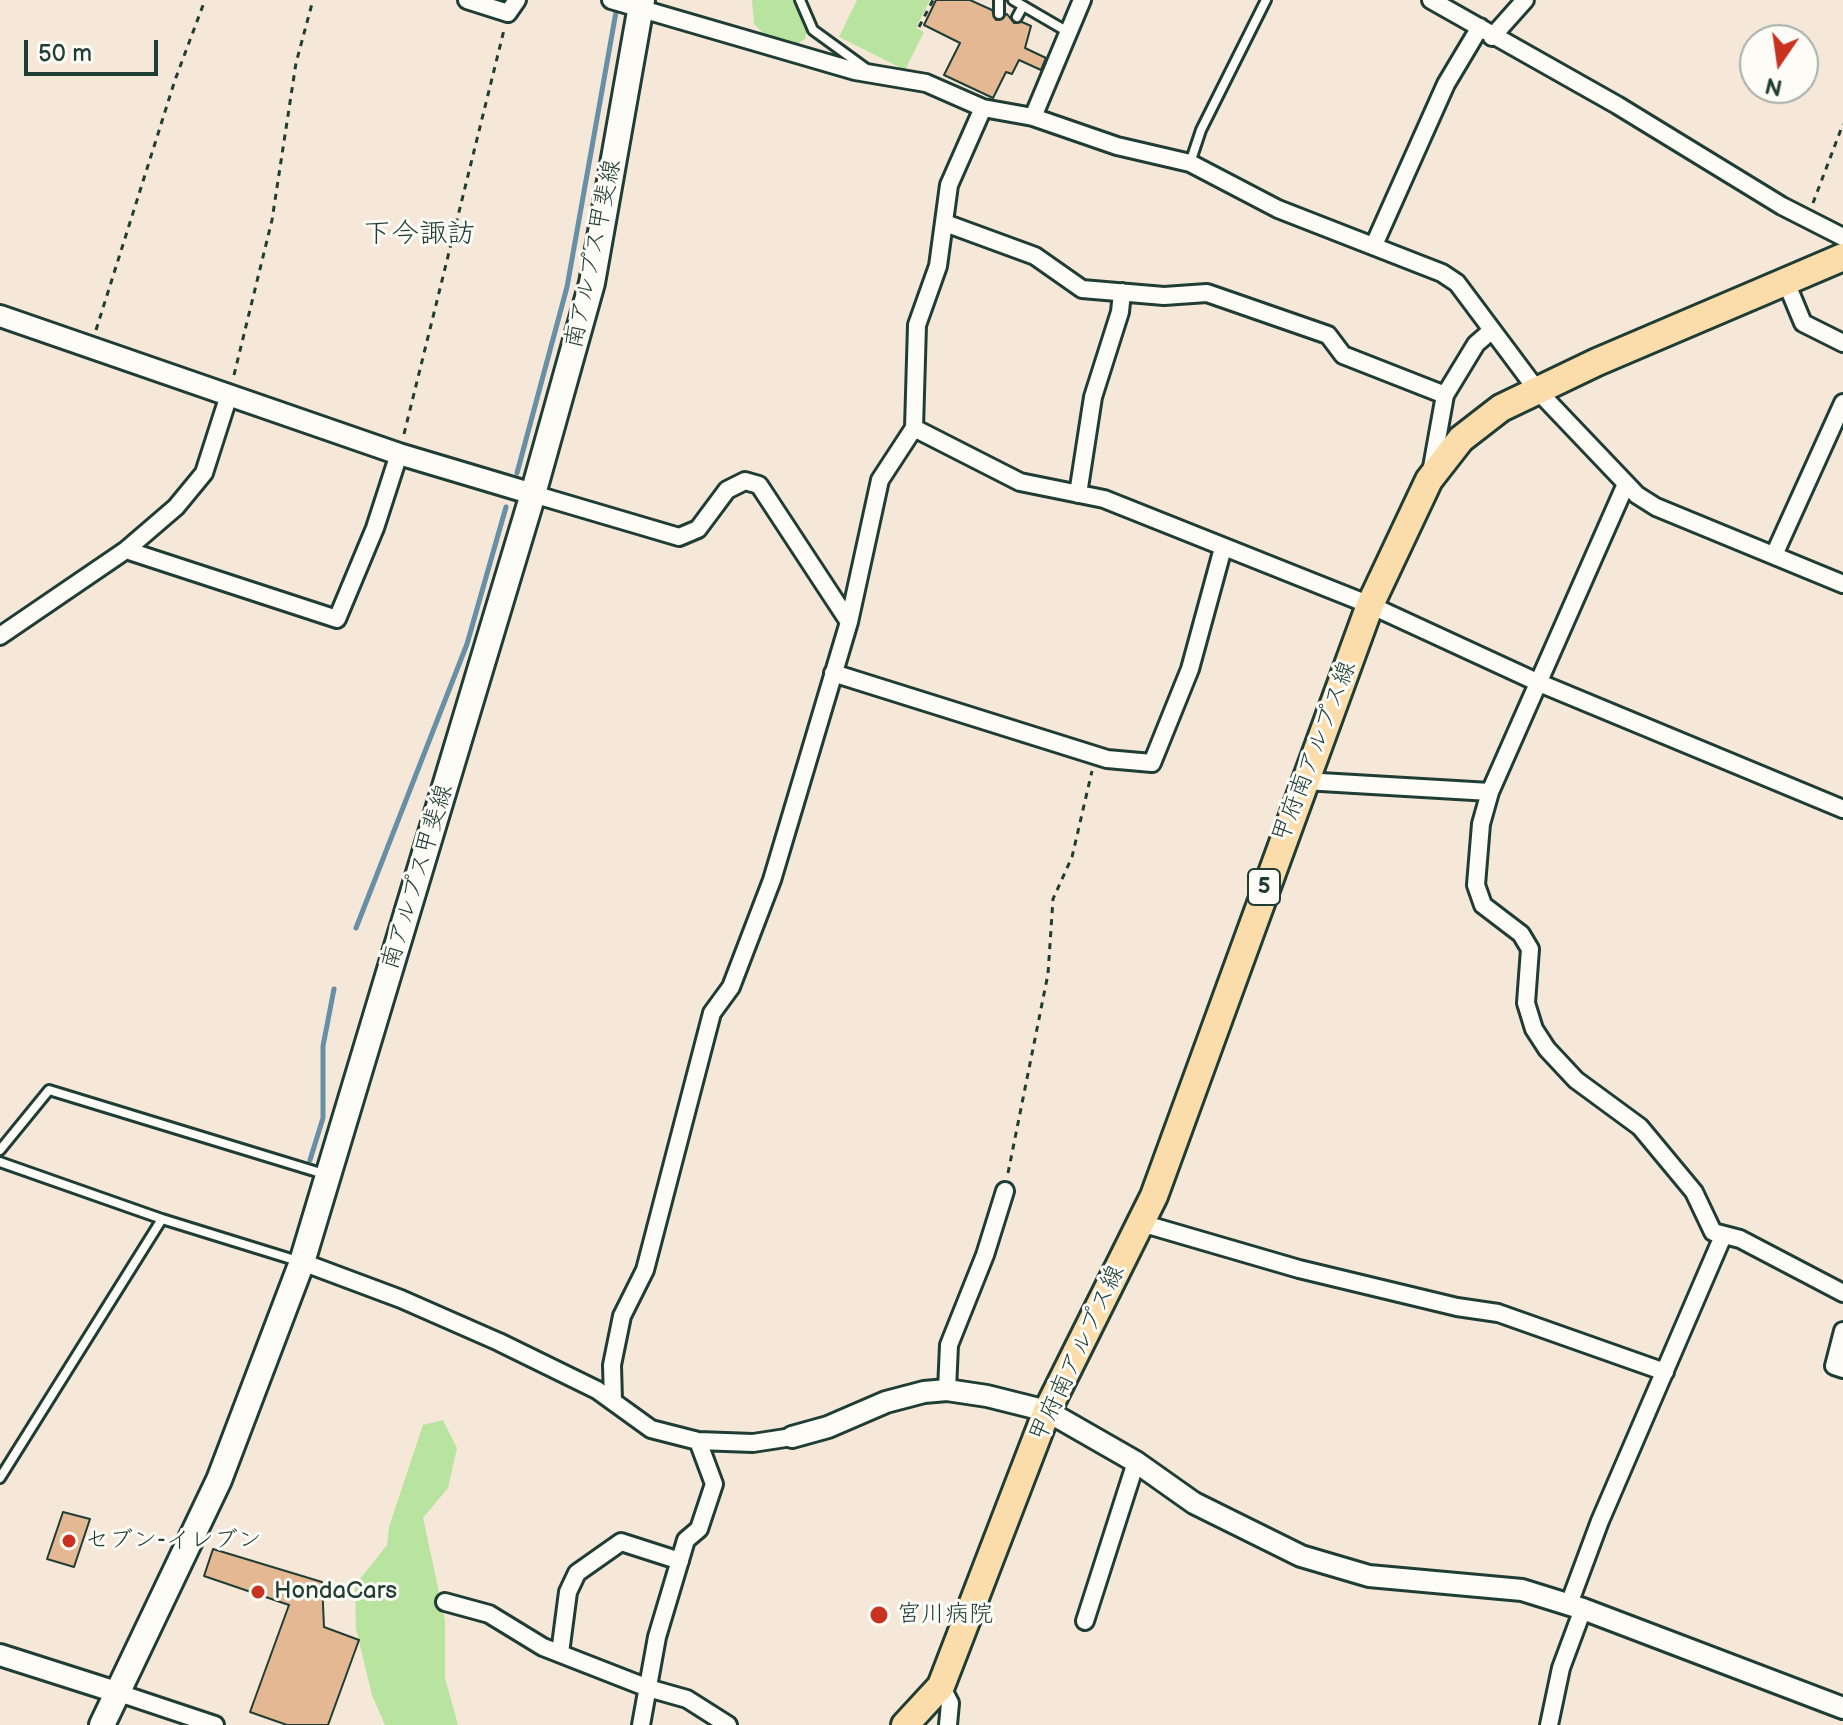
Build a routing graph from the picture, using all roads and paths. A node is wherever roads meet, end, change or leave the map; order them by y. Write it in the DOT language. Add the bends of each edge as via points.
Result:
graph roads {
  1 [pos="205,0"];
  2 [pos="313,0"];
  3 [pos="467,0"];
  4 [pos="611,0"];
  5 [pos="800,0"];
  6 [pos="933,0"];
  7 [pos="999,0"];
  8 [pos="1013,0"];
  9 [pos="1082,0"];
  10 [pos="1266,0"];
  11 [pos="1431,0"];
  12 [pos="1525,0"];
  13 [pos="641,3"];
  14 [pos="512,6"];
  15 [pos="1023,6"];
  16 [pos="999,14"];
  17 [pos="1017,17"];
  18 [pos="919,27"];
  19 [pos="1069,32"];
  20 [pos="1486,32"];
  21 [pos="870,74"];
  22 [pos="983,108"];
  23 [pos="1033,117"];
  24 [pos="1843,124"];
  25 [pos="1190,163"];
  26 [pos="1807,218"];
  27 [pos="945,223"];
  28 [pos="1843,237"];
  29 [pos="1374,245"];
  30 [pos="1843,257"];
  31 [pos="1786,282"];
  32 [pos="1122,292"];
  33 [pos="0,316"];
  34 [pos="1491,331"];
  35 [pos="1843,343"];
  36 [pos="90,349"];
  37 [pos="1537,390"];
  38 [pos="229,395"];
  39 [pos="1445,395"];
  40 [pos="1843,403"];
  41 [pos="914,428"];
  42 [pos="399,454"];
  43 [pos="1429,480"];
  44 [pos="1626,484"];
  45 [pos="533,494"];
  46 [pos="1078,494"];
  47 [pos="1223,548"];
  48 [pos="126,550"];
  49 [pos="1774,555"];
  50 [pos="1843,584"];
  51 [pos="1370,605"];
  52 [pos="849,622"];
  53 [pos="0,636"];
  54 [pos="833,673"];
  55 [pos="1537,682"];
  56 [pos="1096,756"];
  57 [pos="1304,781"];
  58 [pos="1490,792"];
  59 [pos="1843,809"];
  60 [pos="0,1150"];
  61 [pos="0,1162"];
  62 [pos="329,1175"];
  63 [pos="1005,1191"];
  64 [pos="162,1219"];
  65 [pos="1141,1223"];
  66 [pos="1723,1236"];
  67 [pos="302,1262"];
  68 [pos="1843,1293"];
  69 [pos="1843,1331"];
  70 [pos="1843,1369"];
  71 [pos="1665,1372"];
  72 [pos="947,1390"];
  73 [pos="613,1401"];
  74 [pos="1047,1411"];
  75 [pos="792,1437"];
  76 [pos="698,1441"];
  77 [pos="1136,1462"];
  78 [pos="0,1478"];
  79 [pos="680,1561"];
  80 [pos="445,1602"];
  81 [pos="1576,1607"];
  82 [pos="1085,1621"];
  83 [pos="560,1653"];
  84 [pos="0,1655"];
  85 [pos="941,1686"];
  86 [pos="648,1688"];
  87 [pos="116,1692"];
  88 [pos="1843,1708"];
  89 [pos="102,1725"];
  90 [pos="215,1725"];
  91 [pos="641,1725"];
  92 [pos="728,1725"];
  93 [pos="905,1725"];
  94 [pos="948,1725"];
  95 [pos="1549,1725"];
  1 -- 36 [label="path"];
  2 -- 38 [label="path" via="296,63 272,220"];
  3 -- 14 [label="street"];
  4 -- 13 [label="street"];
  5 -- 21 [label="lane" via="813,30"];
  6 -- 18 [label="path"];
  7 -- 16 [label="lane"];
  8 -- 15 [label="lane"];
  9 -- 19 [label="street"];
  10 -- 25 [label="lane"];
  11 -- 20 [label="street"];
  12 -- 20 [label="street"];
  13 -- 21 [label="street"];
  13 -- 45 [label="main road, 南アルプス甲斐線" via="592,283"];
  14 -- 42 [label="path"];
  15 -- 17 [label="lane"];
  15 -- 19 [label="lane"];
  19 -- 23 [label="street"];
  20 -- 26 [label="street"];
  20 -- 29 [label="street" via="1446,84"];
  21 -- 22 [label="street" via="926,83"];
  22 -- 23 [label="street"];
  22 -- 27 [label="street" via="949,185"];
  23 -- 25 [label="street" via="1117,146"];
  24 -- 26 [label="path"];
  25 -- 29 [label="street" via="1278,209"];
  26 -- 28 [label="street"];
  27 -- 32 [label="street" via="1035,256 1082,289"];
  27 -- 41 [label="street" via="938,266 917,325"];
  29 -- 34 [label="street" via="1457,283"];
  30 -- 31 [label="main road, 甲府南アルプス線 / 5"];
  31 -- 35 [label="street" via="1803,323"];
  31 -- 37 [label="main road, 甲府南アルプス線 / 5"];
  32 -- 39 [label="street" via="1207,293 1328,335 1343,355"];
  32 -- 46 [label="street" via="1093,397"];
  33 -- 36 [label="street"];
  34 -- 37 [label="street"];
  34 -- 39 [label="street" via="1476,344"];
  36 -- 38 [label="street"];
  37 -- 43 [label="main road, 甲府南アルプス線 / 5" via="1501,408 1461,439"];
  37 -- 44 [label="street"];
  38 -- 42 [label="street"];
  38 -- 48 [label="street" via="204,473 176,507"];
  39 -- 43 [label="street"];
  40 -- 49 [label="street"];
  41 -- 46 [label="street" via="1020,482"];
  41 -- 52 [label="street" via="880,480"];
  42 -- 45 [label="street"];
  42 -- 48 [label="street" via="337,619"];
  43 -- 51 [label="main road, 甲府南アルプス線 / 5"];
  44 -- 49 [label="street" via="1656,507"];
  44 -- 55 [label="street"];
  45 -- 52 [label="street" via="679,537 698,529 727,490 745,481 759,485"];
  45 -- 62 [label="main road, 南アルプス甲斐線"];
  46 -- 47 [label="street" via="1104,499"];
  47 -- 51 [label="street"];
  47 -- 56 [label="street" via="1190,669 1152,763"];
  48 -- 53 [label="street"];
  49 -- 50 [label="street"];
  51 -- 55 [label="street"];
  51 -- 57 [label="main road, 甲府南アルプス線 / 5"];
  52 -- 54 [label="street"];
  54 -- 56 [label="street"];
  54 -- 73 [label="street" via="772,880 731,987 712,1013 645,1270 622,1316 612,1365"];
  55 -- 58 [label="street"];
  55 -- 59 [label="street"];
  56 -- 63 [label="path" via="1072,857 1053,899 1048,974"];
  57 -- 58 [label="street"];
  57 -- 65 [label="main road, 甲府南アルプス線 / 5"];
  58 -- 66 [label="street" via="1481,824 1476,885 1483,905 1521,934 1530,949 1526,1003 1534,1029 1576,1080 1649,1136 1694,1192 1713,1232"];
  60 -- 62 [label="lane" via="49,1090"];
  61 -- 64 [label="lane"];
  62 -- 67 [label="main road, 南アルプス甲斐線"];
  63 -- 72 [label="street" via="949,1345"];
  64 -- 67 [label="lane"];
  64 -- 78 [label="lane"];
  65 -- 71 [label="street" via="1299,1269 1498,1313"];
  65 -- 74 [label="main road, 甲府南アルプス線 / 5"];
  66 -- 68 [label="street" via="1740,1239"];
  66 -- 71 [label="street"];
  67 -- 73 [label="street" via="499,1342"];
  67 -- 87 [label="main road, 南アルプス甲斐線" via="219,1480"];
  69 -- 70 [label="street" via="1834,1366"];
  71 -- 81 [label="street" via="1600,1521"];
  72 -- 74 [label="street"];
  72 -- 75 [label="street" via="886,1402"];
  73 -- 76 [label="street" via="651,1429"];
  74 -- 77 [label="street"];
  74 -- 85 [label="main road, 甲府南アルプス線 / 5"];
  75 -- 76 [label="street" via="753,1443"];
  76 -- 79 [label="street" via="714,1484 699,1529 686,1540"];
  77 -- 81 [label="street" via="1194,1503 1301,1556 1369,1576 1522,1590"];
  77 -- 82 [label="street"];
  79 -- 83 [label="street" via="621,1542 577,1573 568,1592"];
  79 -- 86 [label="street"];
  80 -- 83 [label="street" via="489,1614"];
  81 -- 88 [label="street"];
  81 -- 95 [label="street"];
  83 -- 86 [label="street"];
  84 -- 87 [label="street"];
  85 -- 93 [label="main road, 甲府南アルプス線 / 5"];
  85 -- 94 [label="street" via="950,1703"];
  86 -- 91 [label="street"];
  86 -- 92 [label="street" via="687,1699"];
  87 -- 89 [label="main road, 南アルプス甲斐線"];
  87 -- 90 [label="street"];
}
